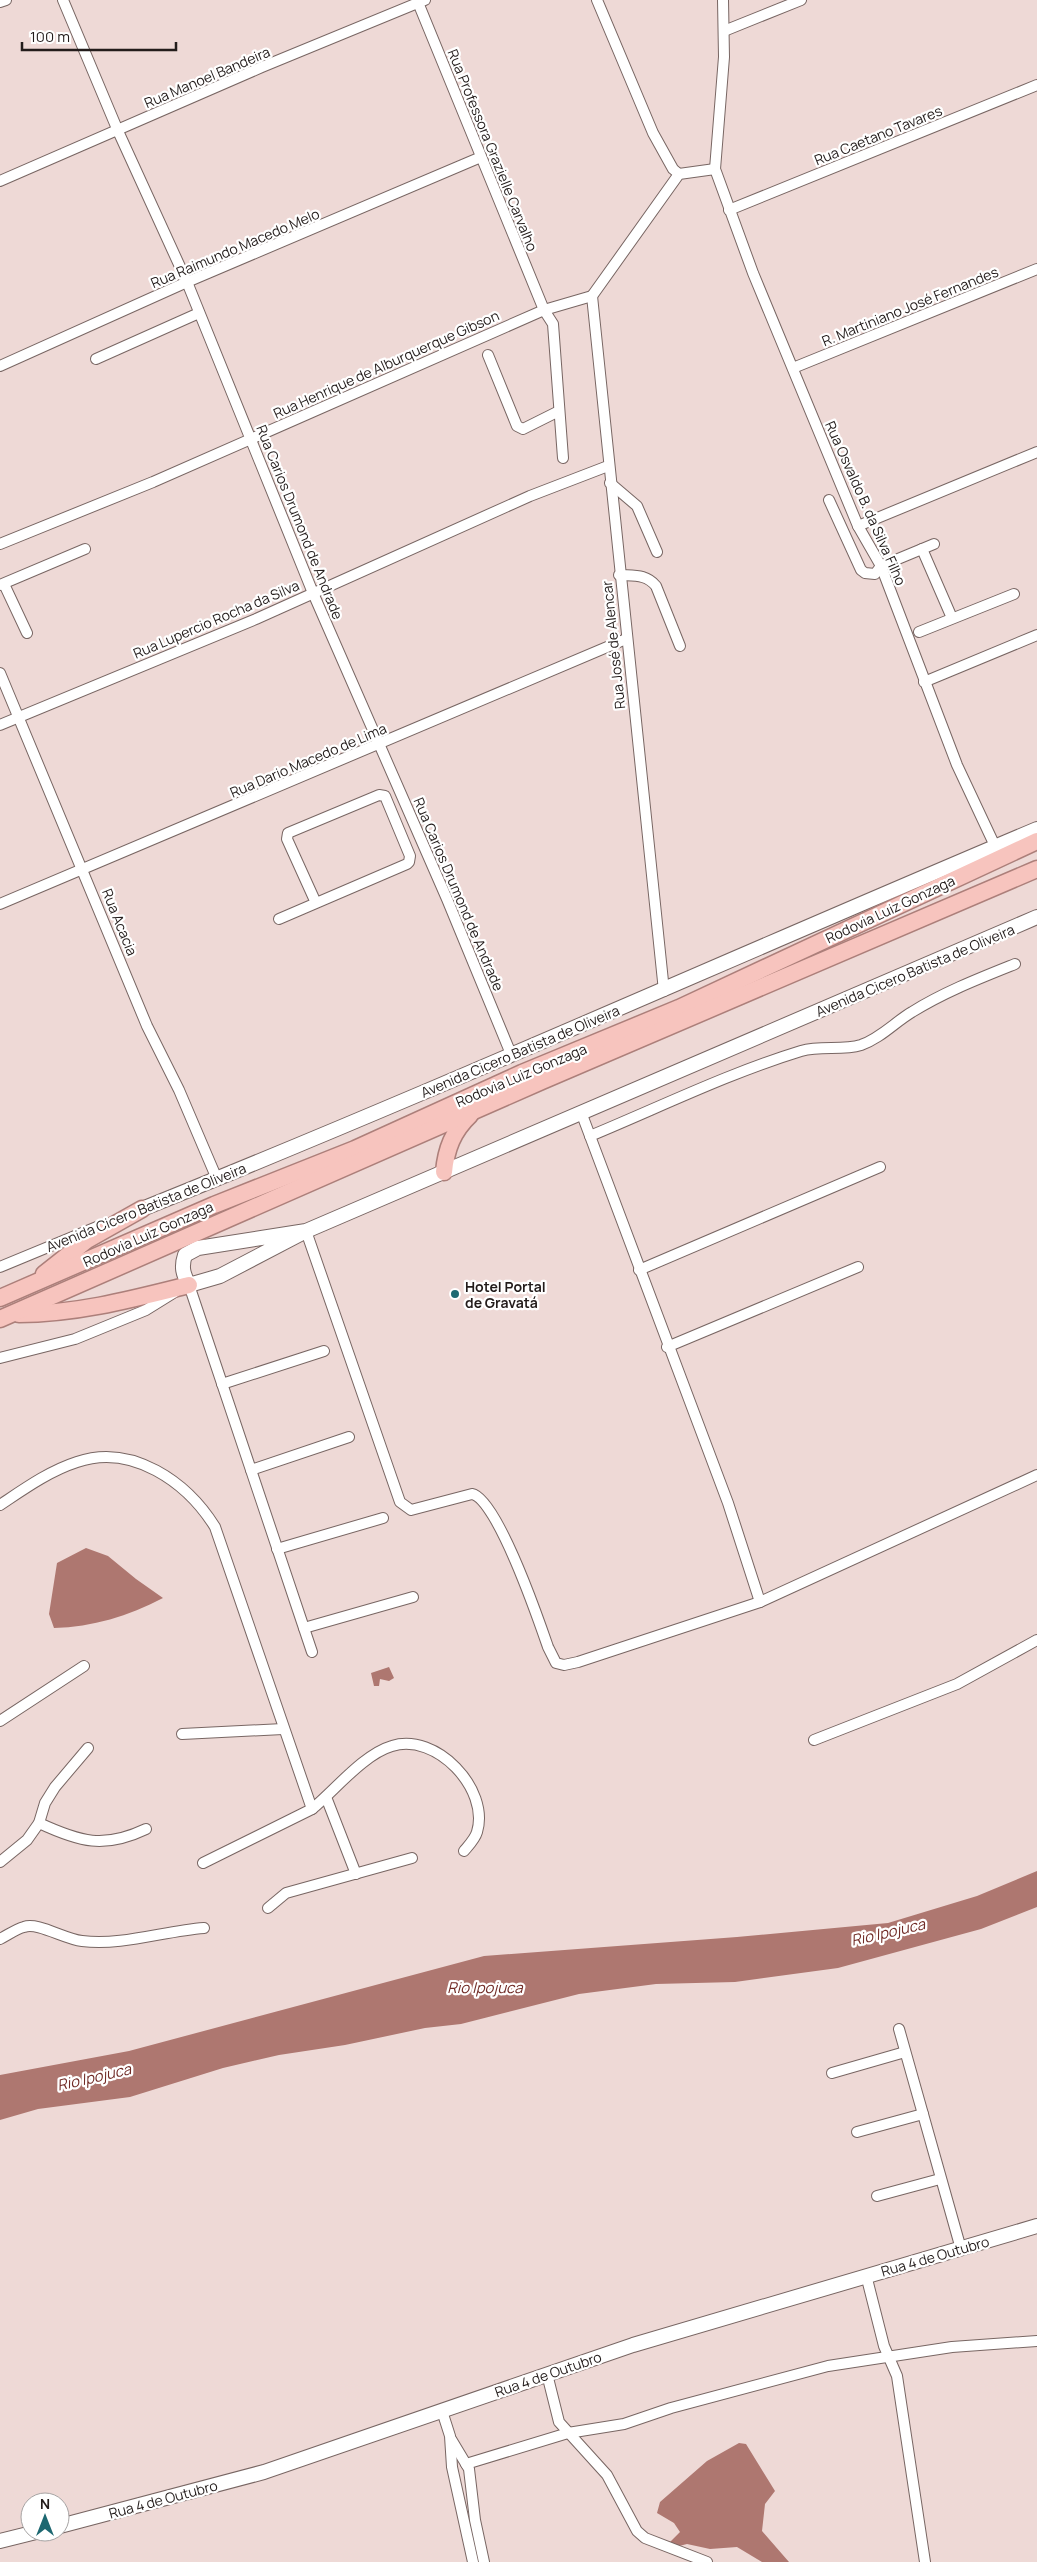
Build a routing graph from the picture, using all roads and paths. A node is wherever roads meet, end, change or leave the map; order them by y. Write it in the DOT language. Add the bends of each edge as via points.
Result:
graph roads {
  1 [pos="6,0"];
  2 [pos="63,0"];
  3 [pos="597,0"];
  4 [pos="722,0"];
  5 [pos="801,0"];
  6 [pos="420,1"];
  7 [pos="0,2"];
  8 [pos="724,32"];
  9 [pos="1037,85"];
  10 [pos="118,131"];
  11 [pos="481,157"];
  12 [pos="715,169"];
  13 [pos="679,174"];
  14 [pos="0,181"];
  15 [pos="729,210"];
  16 [pos="1037,268"];
  17 [pos="187,282"];
  18 [pos="592,296"];
  19 [pos="544,310"];
  20 [pos="199,313"];
  21 [pos="488,355"];
  22 [pos="96,359"];
  23 [pos="0,366"];
  24 [pos="793,368"];
  25 [pos="559,411"];
  26 [pos="251,439"];
  27 [pos="1037,452"];
  28 [pos="563,458"];
  29 [pos="608,466"];
  30 [pos="610,483"];
  31 [pos="829,500"];
  32 [pos="858,526"];
  33 [pos="0,544"];
  34 [pos="934,544"];
  35 [pos="85,549"];
  36 [pos="922,549"];
  37 [pos="657,552"];
  38 [pos="882,566"];
  39 [pos="620,575"];
  40 [pos="2,585"];
  41 [pos="313,593"];
  42 [pos="1014,594"];
  43 [pos="952,618"];
  44 [pos="919,632"];
  45 [pos="27,634"];
  46 [pos="1037,635"];
  47 [pos="626,639"];
  48 [pos="680,646"];
  49 [pos="0,673"];
  50 [pos="924,682"];
  51 [pos="18,717"];
  52 [pos="0,725"];
  53 [pos="380,744"];
  54 [pos="413,822"];
  55 [pos="1037,828"];
  56 [pos="399,829"];
  57 [pos="1037,842"];
  58 [pos="995,846"];
  59 [pos="83,869"];
  60 [pos="1037,869"];
  61 [pos="316,903"];
  62 [pos="0,904"];
  63 [pos="1037,917"];
  64 [pos="280,919"];
  65 [pos="1016,964"];
  66 [pos="664,991"];
  67 [pos="511,1054"];
  68 [pos="475,1111"];
  69 [pos="581,1112"];
  70 [pos="590,1136"];
  71 [pos="880,1167"];
  72 [pos="444,1172"];
  73 [pos="217,1179"];
  74 [pos="142,1209"];
  75 [pos="306,1231"];
  76 [pos="0,1266"];
  77 [pos="858,1267"];
  78 [pos="639,1270"];
  79 [pos="35,1284"];
  80 [pos="185,1286"];
  81 [pos="0,1298"];
  82 [pos="6,1317"];
  83 [pos="667,1347"];
  84 [pos="324,1351"];
  85 [pos="0,1358"];
  86 [pos="222,1384"];
  87 [pos="349,1437"];
  88 [pos="251,1470"];
  89 [pos="1037,1475"];
  90 [pos="0,1505"];
  91 [pos="383,1518"];
  92 [pos="277,1549"];
  93 [pos="412,1597"];
  94 [pos="760,1602"];
  95 [pos="304,1628"];
  96 [pos="1037,1640"];
  97 [pos="312,1652"];
  98 [pos="84,1666"];
  99 [pos="0,1721"];
  100 [pos="283,1729"];
  101 [pos="182,1734"];
  102 [pos="814,1740"];
  103 [pos="88,1748"];
  104 [pos="326,1797"];
  105 [pos="312,1809"];
  106 [pos="39,1824"];
  107 [pos="146,1830"];
  108 [pos="464,1850"];
  109 [pos="412,1858"];
  110 [pos="0,1862"];
  111 [pos="203,1863"];
  112 [pos="356,1874"];
  113 [pos="268,1908"];
  114 [pos="204,1928"];
  115 [pos="0,1939"];
  116 [pos="899,2029"];
  117 [pos="904,2052"];
  118 [pos="832,2073"];
  119 [pos="923,2114"];
  120 [pos="857,2132"];
  121 [pos="940,2179"];
  122 [pos="877,2196"];
  123 [pos="1037,2226"];
  124 [pos="960,2249"];
  125 [pos="866,2275"];
  126 [pos="1037,2341"];
  127 [pos="889,2356"];
  128 [pos="547,2374"];
  129 [pos="442,2411"];
  130 [pos="568,2433"];
  131 [pos="450,2436"];
  132 [pos="466,2464"];
  133 [pos="70,2523"];
  134 [pos="20,2536"];
  135 [pos="0,2541"];
  136 [pos="473,2562"];
  137 [pos="484,2562"];
  138 [pos="707,2562"];
  139 [pos="925,2562"];
  1 -- 7 [label="street"];
  2 -- 10 [label="street, Rua Carios Drumond de Andrade"];
  3 -- 13 [label="street" via="653,133"];
  4 -- 8 [label="street"];
  5 -- 8 [label="street"];
  6 -- 10 [label="street, Rua Manoel Bandeira"];
  6 -- 11 [label="street, Rua Professora Grazielle Carvalho"];
  8 -- 12 [label="street"];
  9 -- 15 [label="street, Rua Caetano Tavares"];
  10 -- 14 [label="street, Rua Manoel Bandeira"];
  10 -- 17 [label="street, Rua Carios Drumond de Andrade"];
  11 -- 17 [label="street, Rua Raimundo Macedo Melo"];
  11 -- 19 [label="street, Rua Professora Grazielle Carvalho"];
  12 -- 13 [label="street"];
  12 -- 15 [label="street, Rua Osvaldo B. da Silva Filho"];
  13 -- 18 [label="street"];
  15 -- 24 [label="street, Rua Osvaldo B. da Silva Filho"];
  16 -- 24 [label="street, R. Martiniano José Fernandes"];
  17 -- 20 [label="street, Rua Carios Drumond de Andrade"];
  17 -- 23 [label="street, Rua Raimundo Macedo Melo"];
  18 -- 19 [label="street, Rua Henrique de Alburquerque Gibson"];
  18 -- 29 [label="street, Rua José de Alencar"];
  19 -- 25 [label="street, Rua Professora Grazielle Carvalho" via="553,324 555,336"];
  19 -- 26 [label="street, Rua Henrique de Alburquerque Gibson"];
  20 -- 22 [label="street"];
  20 -- 26 [label="street, Rua Carios Drumond de Andrade"];
  21 -- 25 [label="street" via="517,426 524,429"];
  24 -- 32 [label="street, Rua Osvaldo B. da Silva Filho"];
  25 -- 28 [label="street, Rua Professora Grazielle Carvalho"];
  26 -- 33 [label="street, Rua Henrique de Alburquerque Gibson"];
  26 -- 41 [label="street, Rua Carios Drumond de Andrade"];
  27 -- 32 [label="street"];
  29 -- 30 [label="street, Rua José de Alencar"];
  29 -- 41 [label="street, Rua Lupercio Rocha da Silva" via="530,496"];
  30 -- 37 [label="street" via="637,506"];
  30 -- 39 [label="street, Rua José de Alencar"];
  31 -- 38 [label="street" via="861,570 874,574"];
  32 -- 38 [label="street, Rua Osvaldo B. da Silva Filho"];
  34 -- 36 [label="street"];
  35 -- 40 [label="street"];
  36 -- 38 [label="street"];
  36 -- 43 [label="street"];
  38 -- 50 [label="street, Rua Osvaldo B. da Silva Filho"];
  39 -- 47 [label="street, Rua José de Alencar"];
  39 -- 48 [label="street" via="649,578 656,586"];
  40 -- 45 [label="street"];
  41 -- 51 [label="street, Rua Lupercio Rocha da Silva"];
  41 -- 53 [label="street, Rua Carios Drumond de Andrade"];
  42 -- 43 [label="street"];
  43 -- 44 [label="street"];
  46 -- 50 [label="street"];
  47 -- 53 [label="street, Rua Dario Macedo de Lima"];
  47 -- 66 [label="street, Rua José de Alencar"];
  49 -- 51 [label="street, Rua Acacia"];
  50 -- 58 [label="street, Rua Osvaldo B. da Silva Filho" via="957,765"];
  51 -- 52 [label="street, Rua Lupercio Rocha da Silva"];
  51 -- 59 [label="street, Rua Acacia"];
  53 -- 54 [label="street, Rua Carios Drumond de Andrade"];
  53 -- 59 [label="street, Rua Dario Macedo de Lima"];
  54 -- 56 [label="street"];
  54 -- 67 [label="street, Rua Carios Drumond de Andrade"];
  55 -- 58 [label="main road, Avenida Cicero Batista de Oliveira"];
  56 -- 61 [label="street" via="410,856 409,862"];
  56 -- 61 [label="street" via="387,799 379,795 290,832 287,839"];
  57 -- 79 [label="highway, Rodovia Luiz Gonzaga" via="679,1008"];
  58 -- 66 [label="main road, Avenida Cicero Batista de Oliveira" via="753,949"];
  59 -- 62 [label="street, Rua Dario Macedo de Lima"];
  59 -- 73 [label="street, Rua Acacia" via="148,1026"];
  60 -- 68 [label="highway, Rodovia Luiz Gonzaga"];
  61 -- 64 [label="street"];
  63 -- 69 [label="main road, Avenida Cicero Batista de Oliveira"];
  65 -- 70 [label="street" via="928,1003 863,1044 803,1050"];
  66 -- 67 [label="main road, Avenida Cicero Batista de Oliveira"];
  67 -- 73 [label="main road, Avenida Cicero Batista de Oliveira"];
  68 -- 72 [label="highway" via="460,1124 451,1140"];
  68 -- 82 [label="highway, Rodovia Luiz Gonzaga"];
  69 -- 70 [label="street"];
  69 -- 72 [label="main road, Avenida Cicero Batista de Oliveira"];
  70 -- 78 [label="street"];
  71 -- 78 [label="street"];
  72 -- 75 [label="main road, Avenida Cicero Batista de Oliveira"];
  73 -- 74 [label="main road, Avenida Cicero Batista de Oliveira"];
  74 -- 76 [label="street, Avenida Cicero Batista de Oliveira"];
  74 -- 79 [label="highway" via="87,1240 54,1264"];
  75 -- 80 [label="main road, Avenida Cicero Batista de Oliveira" via="220,1276"];
  75 -- 80 [label="main road" via="198,1248 185,1255 182,1265"];
  75 -- 94 [label="street" via="400,1502 411,1510 472,1494 484,1501 508,1542 556,1662 564,1665 578,1662"];
  77 -- 83 [label="street"];
  78 -- 83 [label="street"];
  79 -- 81 [label="highway, Rodovia Luiz Gonzaga"];
  80 -- 82 [label="highway" via="109,1305"];
  80 -- 85 [label="street" via="146,1310 75,1339"];
  80 -- 86 [label="street"];
  83 -- 94 [label="street" via="728,1504"];
  84 -- 86 [label="street"];
  86 -- 88 [label="street"];
  87 -- 88 [label="street"];
  88 -- 92 [label="street"];
  89 -- 94 [label="street"];
  90 -- 100 [label="street" via="38,1480 78,1461 109,1456 137,1462 183,1488 215,1527"];
  91 -- 92 [label="street"];
  92 -- 95 [label="street"];
  93 -- 95 [label="street"];
  95 -- 97 [label="street"];
  96 -- 102 [label="street" via="957,1684"];
  98 -- 99 [label="street"];
  100 -- 101 [label="street"];
  100 -- 105 [label="street"];
  103 -- 106 [label="street" via="55,1787 45,1803"];
  104 -- 105 [label="street"];
  104 -- 108 [label="street" via="371,1756 392,1746 411,1744 428,1748 458,1770 475,1794 479,1818 477,1832"];
  104 -- 112 [label="street"];
  105 -- 111 [label="street"];
  106 -- 107 [label="street" via="71,1838 94,1842 129,1837"];
  106 -- 110 [label="street" via="27,1840"];
  109 -- 112 [label="street"];
  112 -- 113 [label="street" via="286,1893"];
  114 -- 115 [label="street" via="104,1942 63,1938 41,1926 32,1925"];
  116 -- 117 [label="street"];
  117 -- 118 [label="street"];
  117 -- 119 [label="street"];
  119 -- 120 [label="street"];
  119 -- 121 [label="street"];
  121 -- 122 [label="street"];
  121 -- 124 [label="street"];
  123 -- 124 [label="main road, Rua 4 de Outubro"];
  124 -- 125 [label="main road, Rua 4 de Outubro"];
  125 -- 127 [label="street"];
  125 -- 128 [label="main road, Rua 4 de Outubro"];
  126 -- 127 [label="street"];
  127 -- 130 [label="street" via="828,2366 671,2408 624,2424"];
  127 -- 139 [label="street" via="897,2376"];
  128 -- 129 [label="main road, Rua 4 de Outubro"];
  128 -- 130 [label="street" via="555,2411"];
  129 -- 131 [label="street"];
  129 -- 133 [label="main road, Rua 4 de Outubro" via="264,2472"];
  130 -- 132 [label="street"];
  130 -- 138 [label="street" via="607,2475 641,2535"];
  131 -- 132 [label="street"];
  131 -- 136 [label="street" via="452,2467"];
  132 -- 137 [label="street"];
  134 -- 135 [label="main road"];
}
